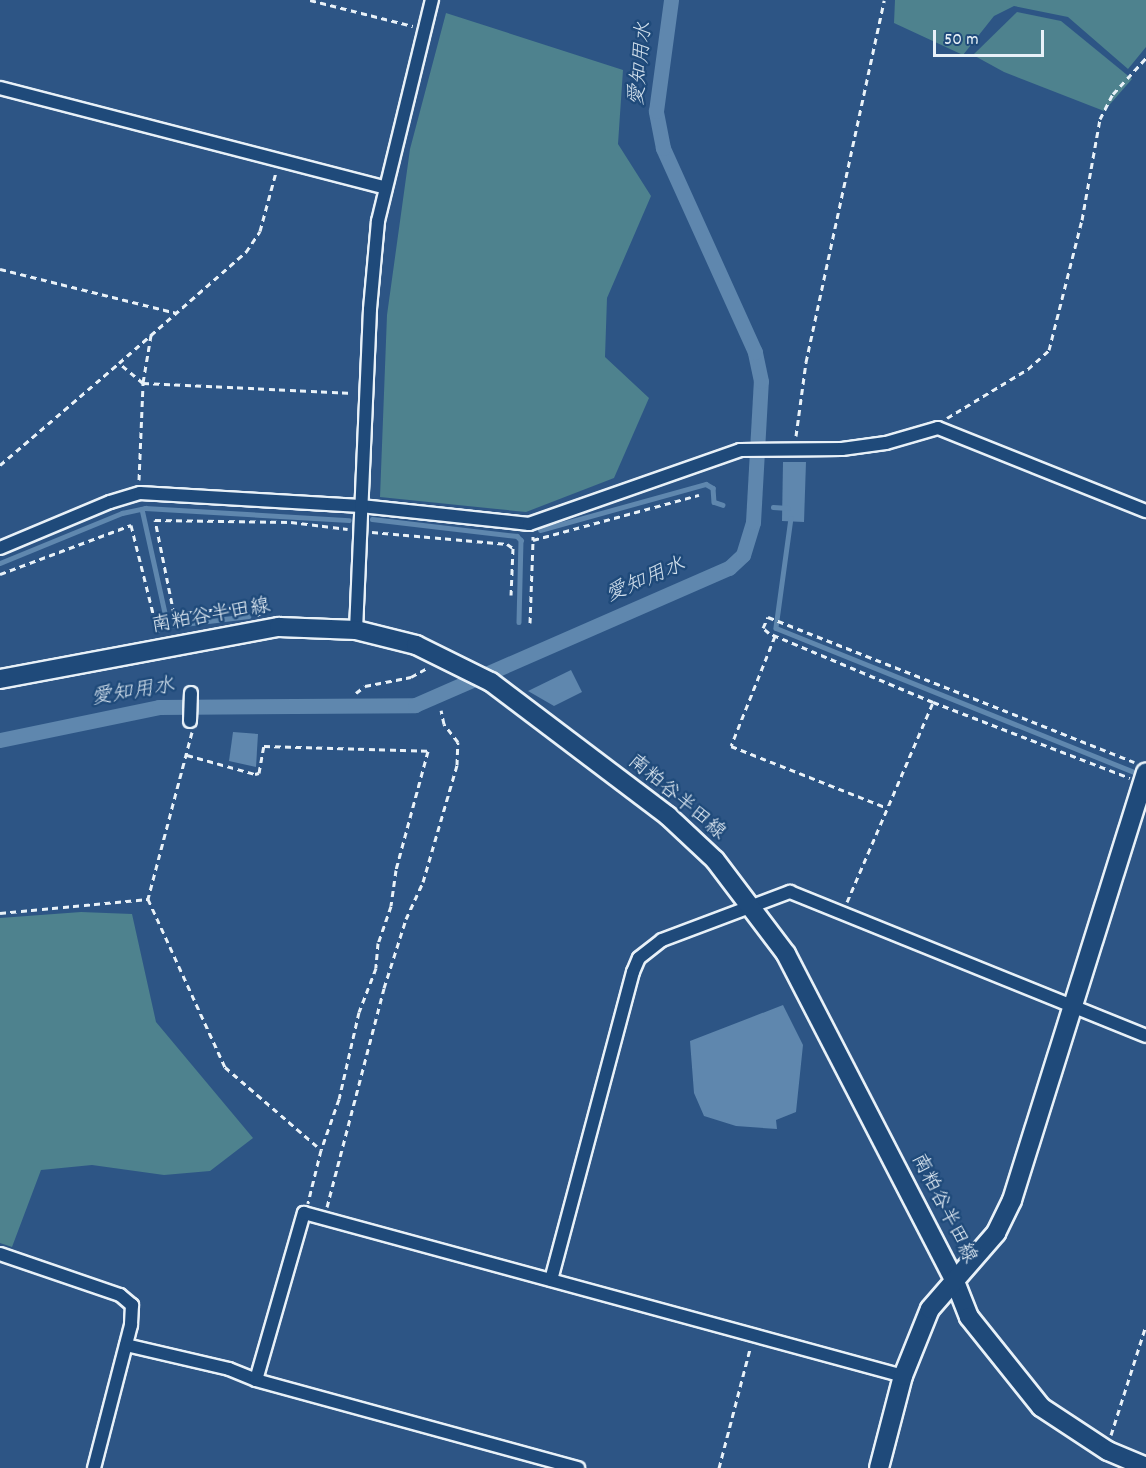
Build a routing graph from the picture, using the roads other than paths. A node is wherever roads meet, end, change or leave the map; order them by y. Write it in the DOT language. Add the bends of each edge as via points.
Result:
graph roads {
  1 [pos="432,0"];
  2 [pos="0,88"];
  3 [pos="384,187"];
  4 [pos="361,506"];
  5 [pos="1146,512"];
  6 [pos="0,548"];
  7 [pos="356,630"];
  8 [pos="0,679"];
  9 [pos="191,693"];
  10 [pos="190,721"];
  11 [pos="1142,775"];
  12 [pos="750,907"];
  13 [pos="1073,1005"];
  14 [pos="1146,1036"];
  15 [pos="0,1254"];
  16 [pos="954,1279"];
  17 [pos="551,1280"];
  18 [pos="126,1345"];
  19 [pos="903,1376"];
  20 [pos="256,1380"];
  21 [pos="1146,1467"];
  22 [pos="94,1468"];
  23 [pos="578,1468"];
  24 [pos="879,1468"];
  1 -- 3 [label="street"];
  2 -- 3 [label="street"];
  3 -- 4 [label="street" via="371,298"];
  4 -- 5 [label="street" via="532,523 740,450 797,451 886,444 938,428"];
  4 -- 6 [label="street" via="139,494 110,502"];
  4 -- 7 [label="street"];
  7 -- 8 [label="main road, 南粕谷半田線" via="279,627"];
  7 -- 12 [label="main road, 南粕谷半田線" via="434,653 491,682 668,816 715,860"];
  9 -- 10 [label="street"];
  11 -- 13 [label="main road"];
  12 -- 13 [label="street" via="790,892"];
  12 -- 16 [label="main road, 南粕谷半田線" via="786,954"];
  12 -- 17 [label="street" via="662,940 639,958"];
  13 -- 14 [label="street"];
  13 -- 16 [label="main road" via="1012,1200 996,1233"];
  15 -- 18 [label="street" via="127,1300 134,1311"];
  16 -- 19 [label="main road" via="930,1309"];
  16 -- 21 [label="main road, 南粕谷半田線" via="969,1317 1041,1407 1106,1449"];
  17 -- 19 [label="street"];
  17 -- 20 [label="street" via="304,1213"];
  18 -- 20 [label="street" via="230,1369"];
  18 -- 22 [label="street"];
  19 -- 24 [label="main road"];
  20 -- 23 [label="street"];
}
